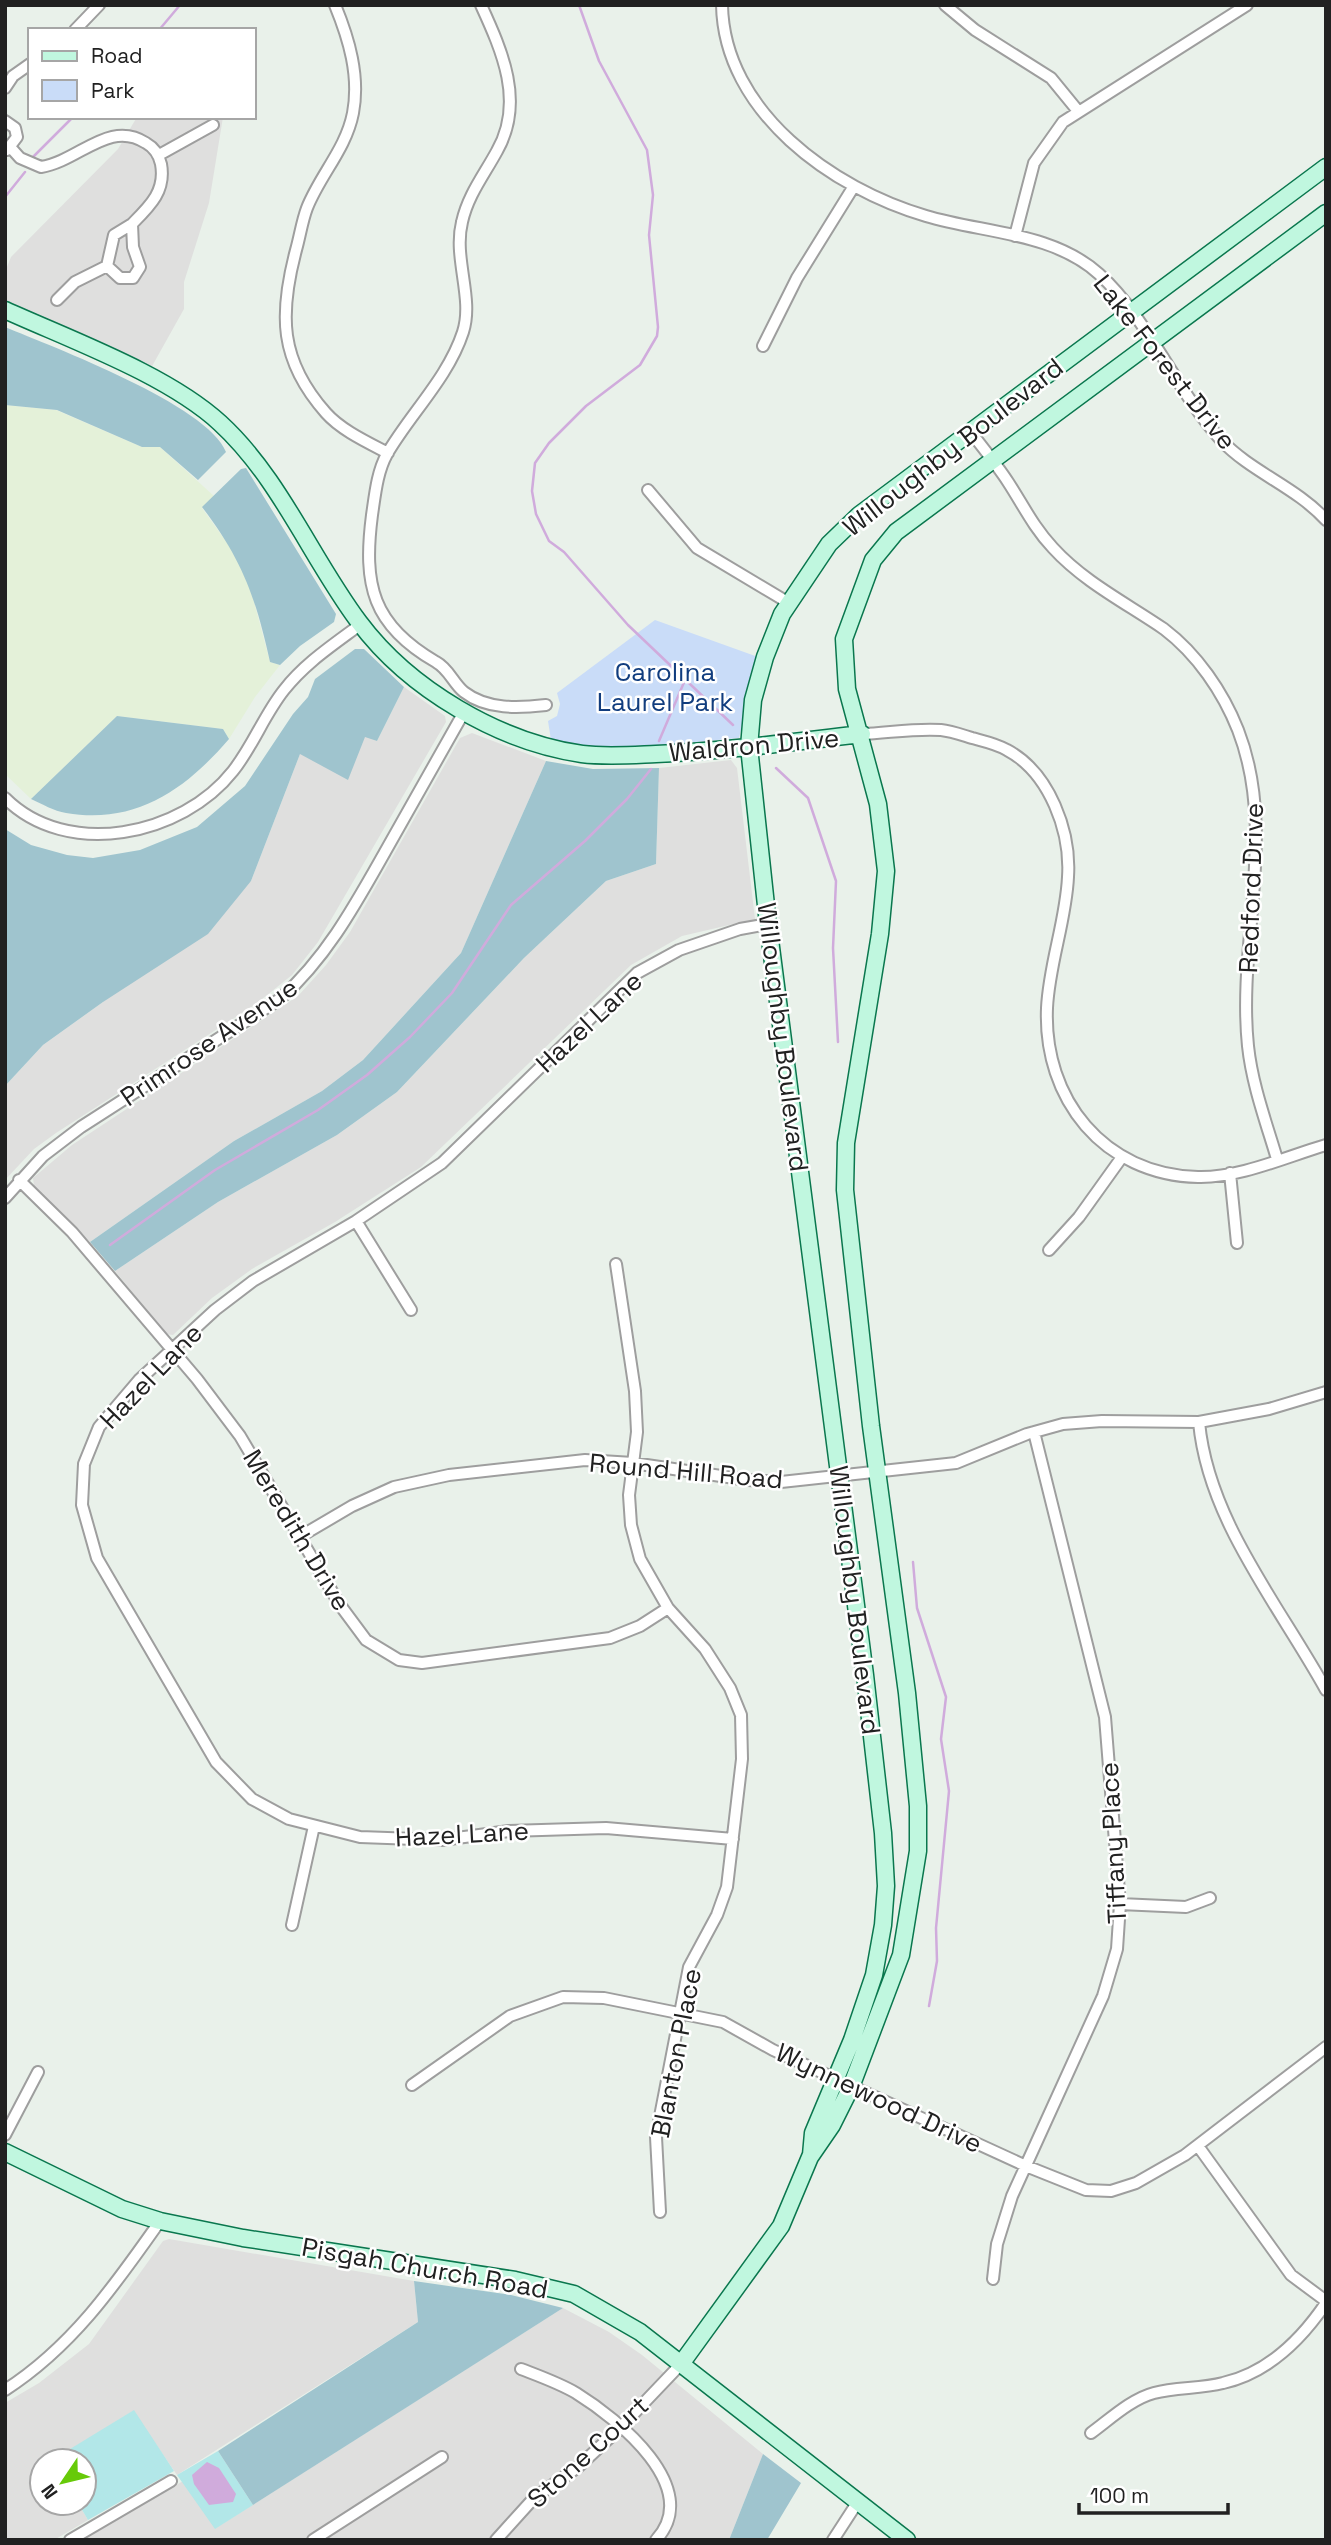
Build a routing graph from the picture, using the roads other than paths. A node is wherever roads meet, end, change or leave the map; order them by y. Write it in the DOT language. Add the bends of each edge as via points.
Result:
graph roads {
  1 [pos="91,5"];
  2 [pos="99,5"];
  3 [pos="335,5"];
  4 [pos="481,5"];
  5 [pos="722,5"];
  6 [pos="945,5"];
  7 [pos="1244,6"];
  8 [pos="77,28"];
  9 [pos="28,65"];
  10 [pos="5,88"];
  11 [pos="1078,111"];
  12 [pos="5,121"];
  13 [pos="213,125"];
  14 [pos="8,150"];
  15 [pos="159,155"];
  16 [pos="1326,167"];
  17 [pos="854,186"];
  18 [pos="1326,213"];
  19 [pos="132,224"];
  20 [pos="1015,236"];
  21 [pos="107,266"];
  22 [pos="57,300"];
  23 [pos="5,310"];
  24 [pos="1130,311"];
  25 [pos="1151,342"];
  26 [pos="763,346"];
  27 [pos="970,431"];
  28 [pos="388,453"];
  29 [pos="993,461"];
  30 [pos="648,490"];
  31 [pos="1326,520"];
  32 [pos="789,603"];
  33 [pos="360,624"];
  34 [pos="546,705"];
  35 [pos="464,712"];
  36 [pos="862,734"];
  37 [pos="749,747"];
  38 [pos="5,799"];
  39 [pos="768,924"];
  40 [pos="1326,1145"];
  41 [pos="1122,1157"];
  42 [pos="1277,1159"];
  43 [pos="1230,1173"];
  44 [pos="19,1180"];
  45 [pos="5,1198"];
  46 [pos="356,1221"];
  47 [pos="1237,1243"];
  48 [pos="1049,1250"];
  49 [pos="616,1264"];
  50 [pos="411,1310"];
  51 [pos="172,1350"];
  52 [pos="1326,1392"];
  53 [pos="1199,1422"];
  54 [pos="1034,1433"];
  55 [pos="633,1463"];
  56 [pos="878,1473"];
  57 [pos="839,1476"];
  58 [pos="300,1535"];
  59 [pos="668,1608"];
  60 [pos="1326,1689"];
  61 [pos="314,1826"];
  62 [pos="733,1839"];
  63 [pos="1210,1898"];
  64 [pos="1120,1904"];
  65 [pos="292,1925"];
  66 [pos="681,2012"];
  67 [pos="1326,2047"];
  68 [pos="38,2072"];
  69 [pos="836,2078"];
  70 [pos="412,2085"];
  71 [pos="851,2087"];
  72 [pos="5,2135"];
  73 [pos="1198,2146"];
  74 [pos="5,2152"];
  75 [pos="810,2157"];
  76 [pos="1026,2166"];
  77 [pos="660,2212"];
  78 [pos="160,2221"];
  79 [pos="993,2279"];
  80 [pos="1326,2302"];
  81 [pos="681,2364"];
  82 [pos="521,2369"];
  83 [pos="5,2390"];
  84 [pos="620,2428"];
  85 [pos="1091,2433"];
  86 [pos="442,2457"];
  87 [pos="170,2481"];
  88 [pos="857,2503"];
  89 [pos="69,2540"];
  90 [pos="313,2540"];
  91 [pos="496,2540"];
  92 [pos="656,2540"];
  93 [pos="833,2540"];
  94 [pos="907,2540"];
  1 -- 8 [label="street"];
  2 -- 8 [label="street"];
  3 -- 28 [label="street" via="352,51 353,113 344,142 307,208 283,308 286,339 298,371 327,414"];
  4 -- 28 [label="street" via="504,55 511,95 507,122 499,149 472,192 461,224 463,332"];
  5 -- 17 [label="street, Lake Forest Drive" via="729,44 751,96 789,140"];
  6 -- 11 [label="street" via="975,30 1051,78"];
  7 -- 11 [label="street"];
  9 -- 10 [label="street"];
  11 -- 20 [label="street" via="1049,138 1034,163"];
  12 -- 14 [label="street" via="17,132"];
  13 -- 15 [label="street"];
  14 -- 15 [label="street" via="41,167 77,155 112,135 132,135"];
  15 -- 19 [label="street" via="163,179 158,195"];
  16 -- 24 [label="street, Willoughby Boulevard"];
  17 -- 20 [label="street, Lake Forest Drive" via="926,216"];
  17 -- 26 [label="street" via="797,278"];
  18 -- 25 [label="street, Willoughby Boulevard"];
  19 -- 21 [label="street" via="114,235"];
  19 -- 21 [label="street" via="140,267 133,278 120,278"];
  20 -- 24 [label="street, Lake Forest Drive" via="1065,251 1099,274"];
  21 -- 22 [label="street" via="75,282"];
  23 -- 33 [label="street, Waldron Drive" via="153,377 219,421 256,461"];
  24 -- 25 [label="street, Lake Forest Drive"];
  24 -- 27 [label="street, Willoughby Boulevard"];
  25 -- 29 [label="street, Willoughby Boulevard"];
  25 -- 31 [label="street, Lake Forest Drive" via="1221,439"];
  27 -- 29 [label="street, Redford Drive"];
  27 -- 32 [label="street, Willoughby Boulevard" via="829,544"];
  28 -- 34 [label="street" via="379,477 367,551 369,582 379,609 394,632 445,667 465,692 486,703 519,708"];
  29 -- 36 [label="street, Willoughby Boulevard" via="896,533 873,560 844,639 847,689"];
  29 -- 42 [label="street, Redford Drive" via="1027,517 1053,548 1081,574 1166,631 1206,671 1237,729 1250,767 1257,814 1248,1046"];
  30 -- 32 [label="street" via="697,548"];
  32 -- 37 [label="street, Willoughby Boulevard" via="765,657 753,700"];
  33 -- 35 [label="street, Waldron Drive" via="410,676"];
  33 -- 38 [label="street" via="307,663 215,790 165,820 116,834 82,835 34,820"];
  35 -- 37 [label="street, Waldron Drive" via="534,741 584,754"];
  35 -- 44 [label="street, Primrose Avenue" via="323,957 280,999 81,1127"];
  36 -- 37 [label="street, Waldron Drive"];
  36 -- 41 [label="street, Waldron Drive" via="941,730 978,740 1008,750 1031,769 1049,795 1059,814 1068,858 1047,1008 1051,1060 1066,1100 1090,1132"];
  36 -- 56 [label="street, Willoughby Boulevard" via="878,804 886,871 846,1143 845,1190"];
  37 -- 39 [label="street, Willoughby Boulevard"];
  39 -- 46 [label="street, Hazel Lane" via="678,950 637,973 442,1163"];
  39 -- 57 [label="street, Willoughby Boulevard"];
  40 -- 42 [label="street, Waldron Drive"];
  41 -- 43 [label="street, Waldron Drive" via="1151,1169 1198,1177"];
  41 -- 48 [label="street"];
  42 -- 43 [label="street, Waldron Drive"];
  43 -- 47 [label="street"];
  44 -- 45 [label="street, Primrose Avenue"];
  44 -- 51 [label="street, Meredith Drive" via="72,1232"];
  46 -- 50 [label="street"];
  46 -- 51 [label="street, Hazel Lane" via="253,1281"];
  49 -- 55 [label="street, Blanton Place" via="635,1391"];
  51 -- 58 [label="street, Meredith Drive" via="240,1436"];
  51 -- 61 [label="street, Hazel Lane" via="99,1427 84,1464 82,1505 93,1545 216,1762 252,1799 289,1819"];
  52 -- 53 [label="street, Round Hill Road"];
  53 -- 54 [label="street, Round Hill Road" via="1102,1421 1063,1424"];
  53 -- 60 [label="street" via="1209,1472 1237,1539"];
  54 -- 56 [label="street, Round Hill Road" via="956,1463"];
  54 -- 64 [label="street, Tiffany Place" via="1105,1717"];
  55 -- 57 [label="street, Round Hill Road" via="759,1481"];
  55 -- 58 [label="street, Round Hill Road" via="585,1460 449,1475 394,1487"];
  55 -- 59 [label="street, Blanton Place" via="631,1525 640,1559"];
  56 -- 57 [label="street, Round Hill Road"];
  56 -- 71 [label="street, Willoughby Boulevard" via="907,1693 918,1851 901,1955"];
  57 -- 69 [label="street, Willoughby Boulevard" via="886,1886 874,1975"];
  58 -- 59 [label="street, Meredith Drive" via="366,1640 399,1660 422,1662 610,1638"];
  59 -- 62 [label="street, Blanton Place" via="705,1649 741,1715 742,1759"];
  61 -- 62 [label="street, Hazel Lane" via="360,1837 442,1840 509,1831 606,1828"];
  61 -- 65 [label="street"];
  62 -- 66 [label="street, Blanton Place" via="727,1887 689,1967"];
  63 -- 64 [label="street" via="1186,1907"];
  64 -- 76 [label="street, Tiffany Place" via="1117,1949 1103,1996"];
  66 -- 69 [label="street, Wynnewood Drive" via="723,2022"];
  66 -- 70 [label="street, Wynnewood Drive" via="604,1998 563,1997 510,2016"];
  66 -- 77 [label="street, Blanton Place" via="656,2137"];
  67 -- 73 [label="street, Wynnewood Drive"];
  68 -- 72 [label="street"];
  69 -- 71 [label="street, Wynnewood Drive"];
  69 -- 75 [label="street, Willoughby Boulevard" via="813,2133"];
  71 -- 75 [label="street, Willoughby Boulevard"];
  71 -- 76 [label="street, Wynnewood Drive"];
  73 -- 76 [label="street, Wynnewood Drive" via="1136,2183 1111,2191 1086,2190"];
  73 -- 80 [label="street" via="1291,2275"];
  74 -- 78 [label="street, Pisgah Church Road" via="122,2209"];
  75 -- 81 [label="street, Willoughby Boulevard" via="781,2226"];
  76 -- 79 [label="street, Tiffany Place" via="997,2244"];
  78 -- 81 [label="street, Pisgah Church Road" via="573,2294 640,2332"];
  78 -- 83 [label="street" via="66,2343"];
  80 -- 85 [label="street" via="1297,2340 1266,2365 1223,2383 1153,2393"];
  81 -- 84 [label="street, Stone Court"];
  81 -- 88 [label="street, Pisgah Church Road"];
  82 -- 84 [label="street" via="573,2391"];
  84 -- 91 [label="street, Stone Court" via="578,2467 534,2498"];
  84 -- 92 [label="street" via="655,2463 670,2490 672,2511"];
  86 -- 90 [label="street"];
  87 -- 89 [label="street"];
  88 -- 93 [label="street"];
  88 -- 94 [label="street, Pisgah Church Road"];
}
